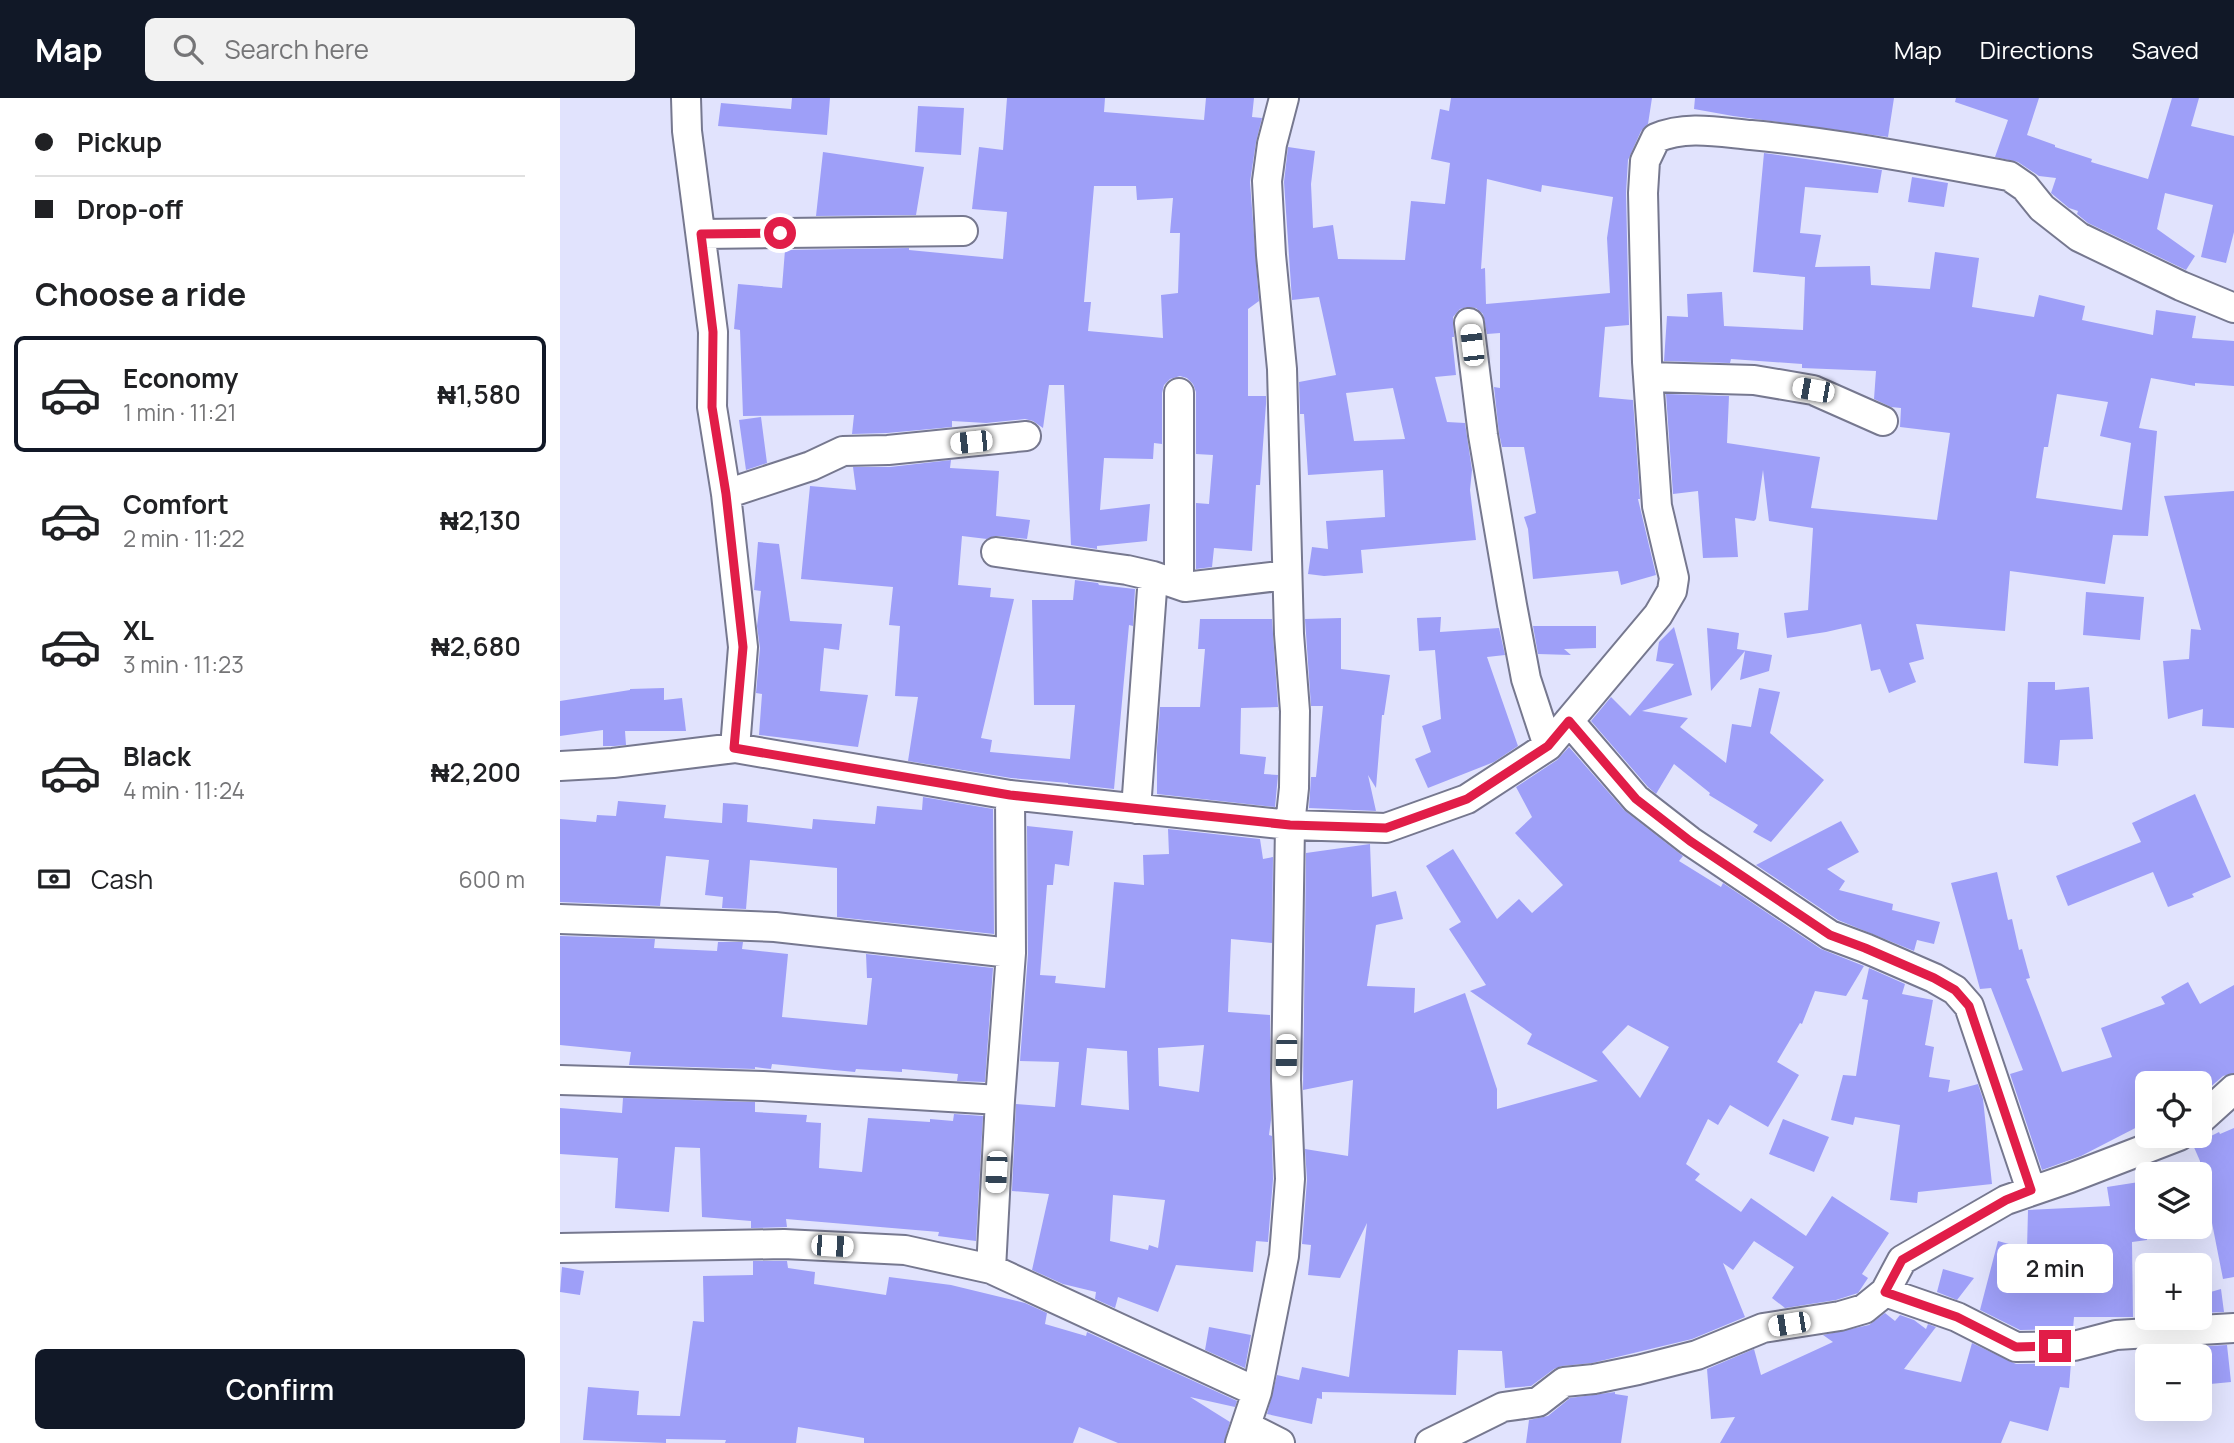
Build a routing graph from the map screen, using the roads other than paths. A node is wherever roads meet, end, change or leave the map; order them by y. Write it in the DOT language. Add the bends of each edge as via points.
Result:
graph roads {
  1 [pos="686,98"];
  2 [pos="1284,98"];
  3 [pos="963,231"];
  4 [pos="701,234"];
  5 [pos="2234,308"];
  6 [pos="1469,323"];
  7 [pos="1648,377"];
  8 [pos="1179,393"];
  9 [pos="1883,421"];
  10 [pos="1026,436"];
  11 [pos="726,494"];
  12 [pos="996,552"];
  13 [pos="1287,575"];
  14 [pos="1166,580"];
  15 [pos="1569,721"];
  16 [pos="1548,746"];
  17 [pos="734,748"];
  18 [pos="560,766"];
  19 [pos="1010,795"];
  20 [pos="1136,809"];
  21 [pos="1290,825"];
  22 [pos="560,919"];
  23 [pos="1011,953"];
  24 [pos="560,1080"];
  25 [pos="2234,1089"];
  26 [pos="1000,1100"];
  27 [pos="2212,1109"];
  28 [pos="2148,1148"];
  29 [pos="2031,1190"];
  30 [pos="560,1248"];
  31 [pos="991,1269"];
  32 [pos="1885,1292"];
  33 [pos="2234,1328"];
  34 [pos="1257,1392"];
  35 [pos="1243,1434"];
  36 [pos="1280,1443"];
  37 [pos="1430,1443"];
  1 -- 4 [label="street"];
  2 -- 13 [label="street" via="1267,181 1282,369"];
  3 -- 4 [label="street"];
  4 -- 11 [label="street" via="713,332 712,407"];
  5 -- 7 [label="street" via="2079,237 2009,176 1808,140 1670,132 1656,138 1645,162"];
  6 -- 16 [label="street" via="1514,617 1526,679"];
  7 -- 9 [label="street" via="1754,380 1813,390"];
  7 -- 15 [label="street" via="1657,506 1674,578 1672,592"];
  8 -- 14 [label="street"];
  10 -- 11 [label="street" via="843,451"];
  11 -- 17 [label="street" via="743,647"];
  12 -- 14 [label="street"];
  13 -- 14 [label="street" via="1185,587"];
  13 -- 21 [label="street" via="1295,711"];
  14 -- 20 [label="street"];
  15 -- 16 [label="street"];
  15 -- 29 [label="street" via="1636,799 1690,841 1830,935 1955,990 1969,1006"];
  16 -- 21 [label="street" via="1467,799 1386,828"];
  17 -- 18 [label="street"];
  17 -- 19 [label="street"];
  19 -- 20 [label="street"];
  19 -- 23 [label="street"];
  20 -- 21 [label="street"];
  21 -- 34 [label="street" via="1286,1080 1290,1179 1284,1256"];
  22 -- 23 [label="street" via="775,927"];
  23 -- 26 [label="street"];
  24 -- 26 [label="street"];
  25 -- 27 [label="street"];
  26 -- 31 [label="street"];
  28 -- 29 [label="street"];
  29 -- 32 [label="street" via="1902,1260"];
  30 -- 31 [label="street" via="784,1244 905,1250"];
  31 -- 34 [label="street"];
  32 -- 33 [label="street" via="1957,1317 2016,1347 2074,1346 2116,1335"];
  32 -- 37 [label="street" via="1864,1309 1840,1316 1763,1328 1696,1356 1564,1382 1538,1402 1503,1406"];
  34 -- 35 [label="street"];
  35 -- 36 [label="street"];
}
